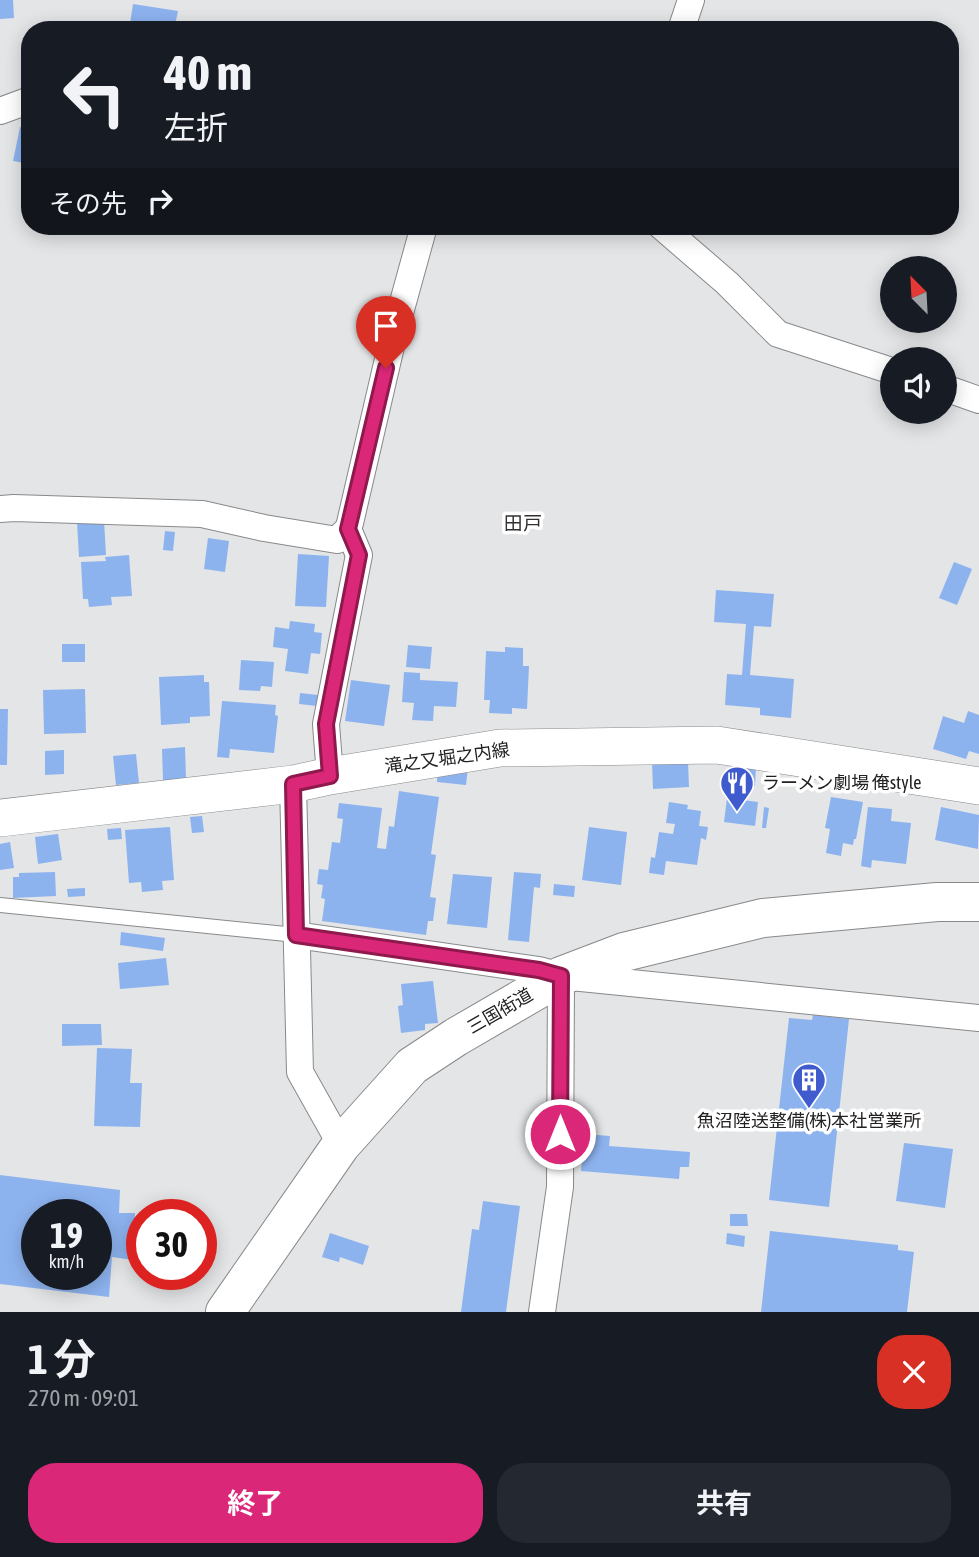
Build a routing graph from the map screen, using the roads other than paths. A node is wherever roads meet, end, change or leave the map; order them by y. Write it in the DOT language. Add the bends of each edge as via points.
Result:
graph roads {
  1 [pos="691,0"];
  2 [pos="684,21"];
  3 [pos="21,103"];
  4 [pos="0,111"];
  5 [pos="422,235"];
  6 [pos="671,235"];
  7 [pos="880,367"];
  8 [pos="957,392"];
  9 [pos="979,400"];
  10 [pos="0,509"];
  11 [pos="348,529"];
  12 [pos="330,776"];
  13 [pos="293,784"];
  14 [pos="979,786"];
  15 [pos="0,818"];
  16 [pos="979,902"];
  17 [pos="0,905"];
  18 [pos="296,935"];
  19 [pos="561,976"];
  20 [pos="979,1018"];
  21 [pos="341,1145"];
  22 [pos="225,1312"];
  23 [pos="542,1312"];
  1 -- 2 [label="street"];
  3 -- 4 [label="street"];
  5 -- 11 [label="street"];
  6 -- 7 [label="street" via="778,334"];
  8 -- 9 [label="street"];
  10 -- 11 [label="street" via="202,514 337,540"];
  11 -- 12 [label="street" via="359,555 326,724"];
  12 -- 13 [label="main road, 滝之又堀之内線"];
  12 -- 14 [label="main road, 滝之又堀之内線" via="500,748 717,745"];
  13 -- 15 [label="main road, 滝之又堀之内線"];
  13 -- 18 [label="street"];
  16 -- 19 [label="highway, 三国街道" via="763,918 624,951"];
  17 -- 18 [label="lane"];
  18 -- 19 [label="street"];
  18 -- 21 [label="street" via="300,1072"];
  19 -- 20 [label="street"];
  19 -- 21 [label="highway, 三国街道" via="411,1066"];
  19 -- 23 [label="street" via="560,1187"];
  21 -- 22 [label="highway, 三国街道"];
}
